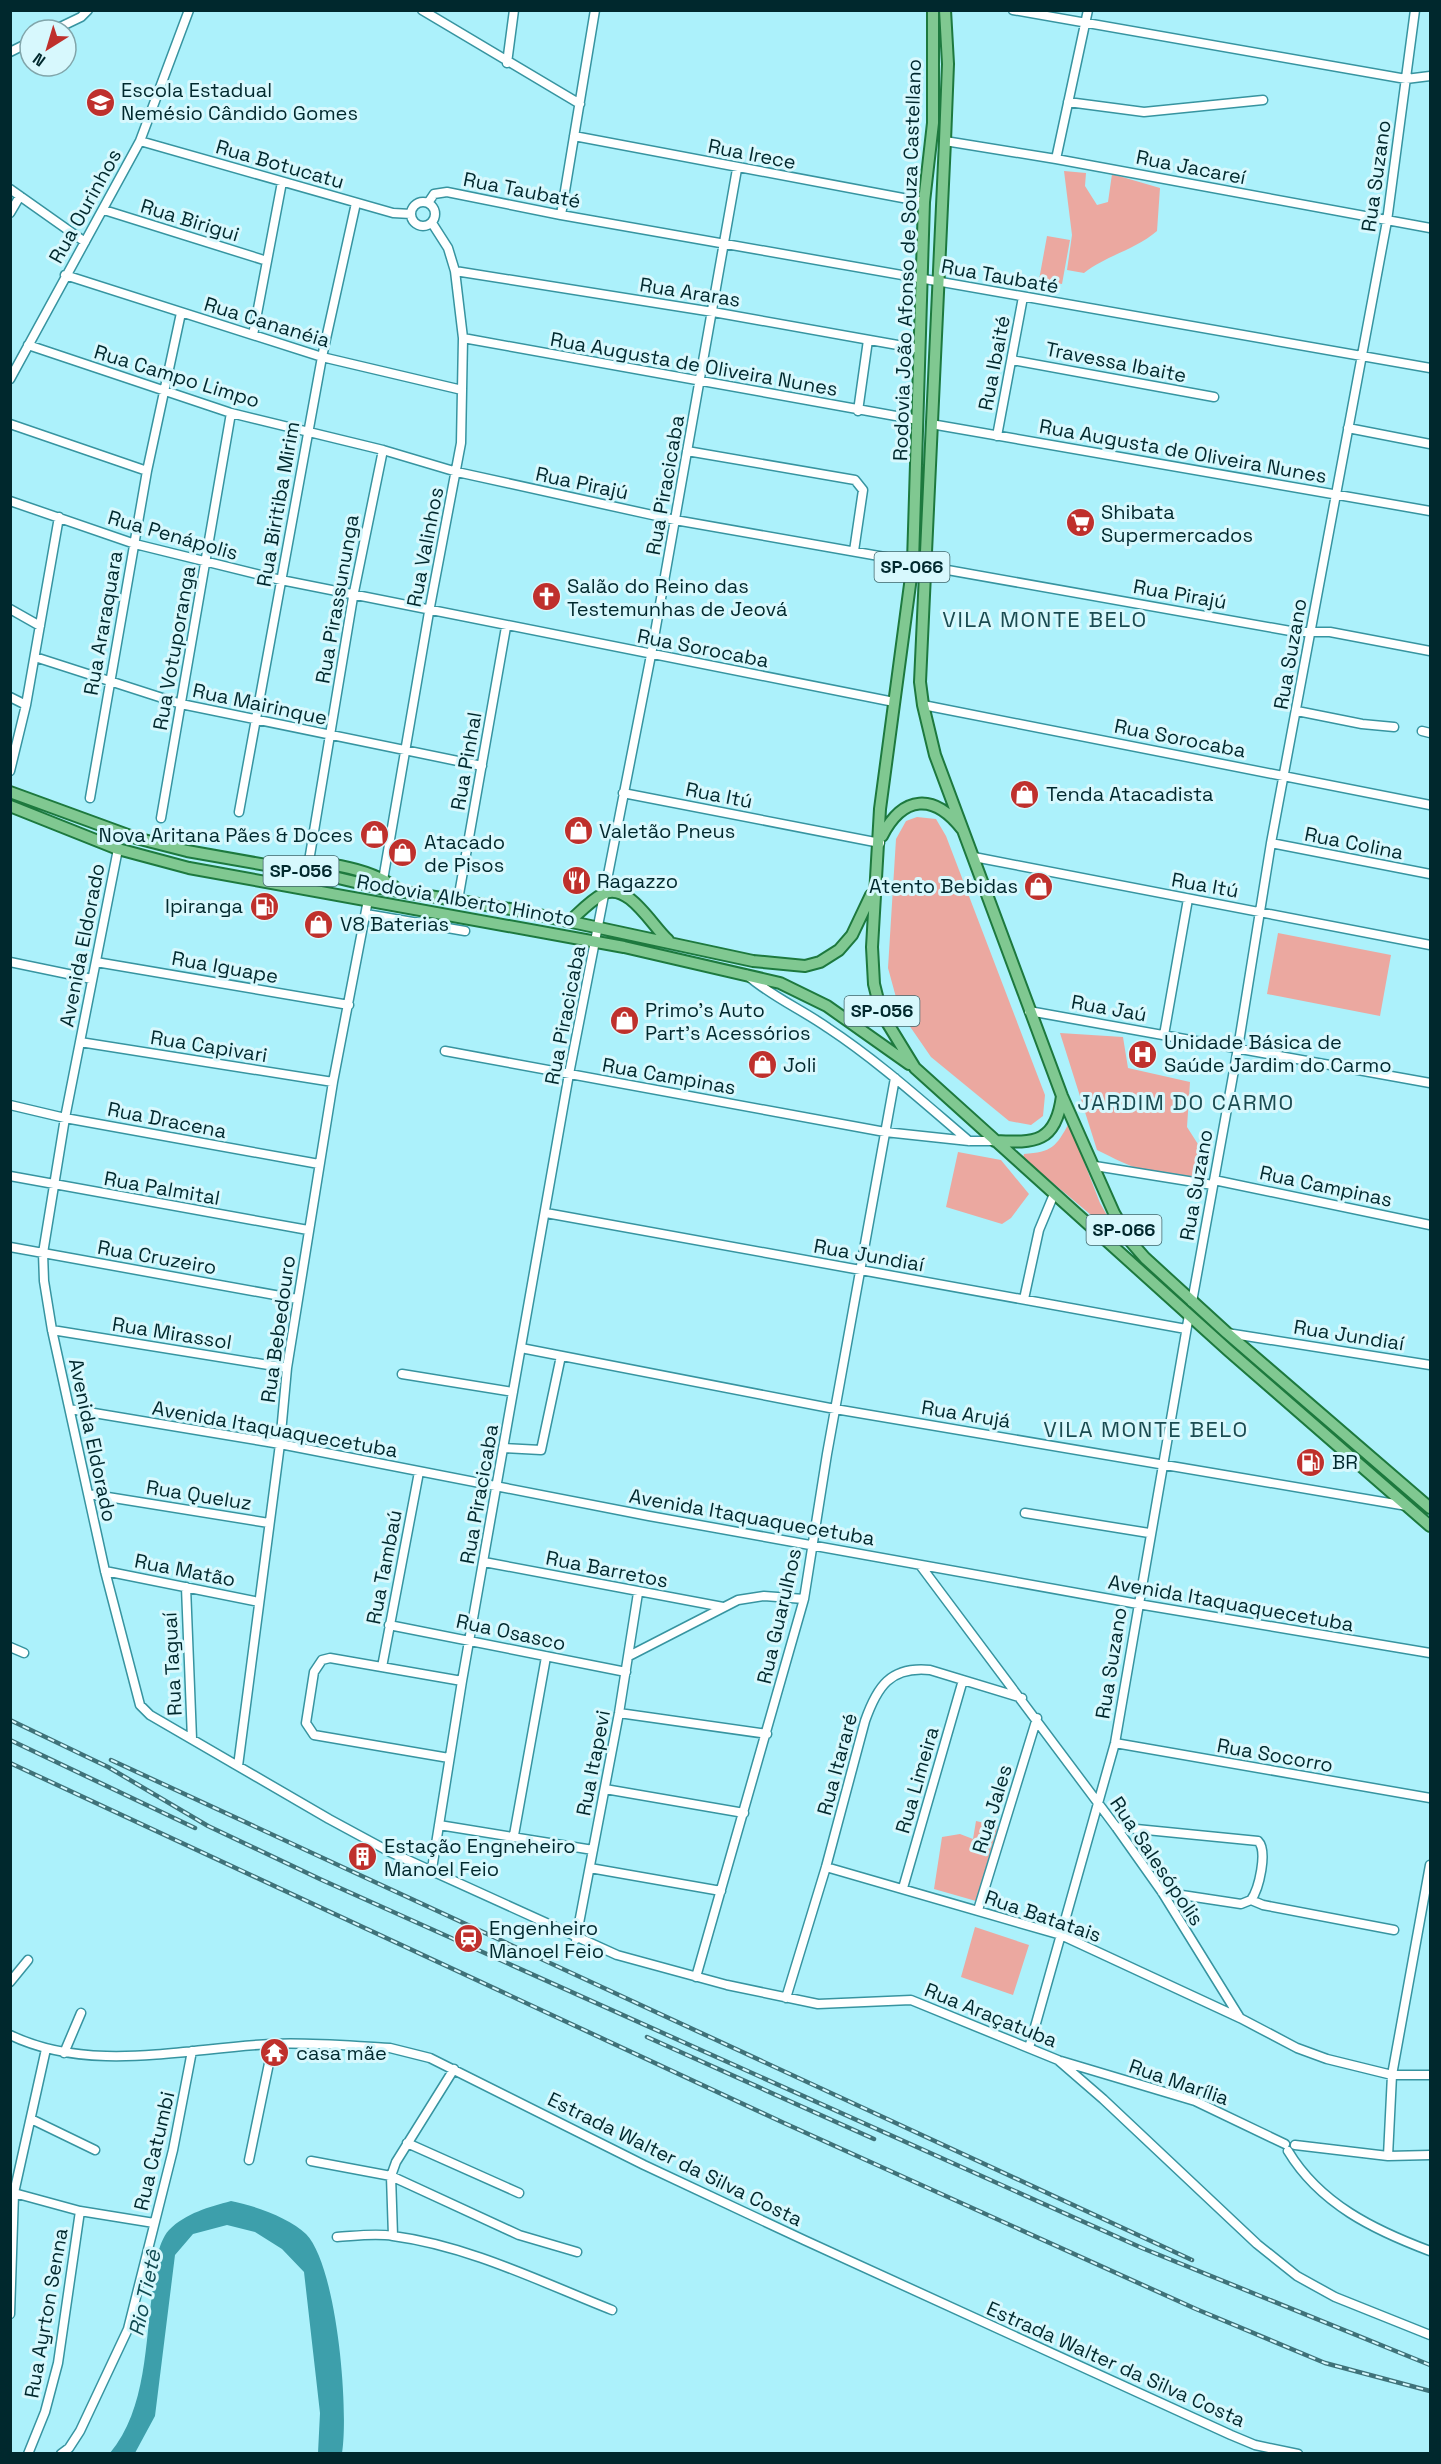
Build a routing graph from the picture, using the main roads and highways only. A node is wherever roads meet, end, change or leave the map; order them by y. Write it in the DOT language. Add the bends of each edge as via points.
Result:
graph roads {
  1 [pos="933,10"];
  2 [pos="945,10"];
  3 [pos="10,792"];
  4 [pos="10,806"];
  5 [pos="966,834"];
  6 [pos="880,841"];
  7 [pos="276,868"];
  8 [pos="874,886"];
  9 [pos="401,891"];
  10 [pos="570,921"];
  11 [pos="670,942"];
  12 [pos="915,1068"];
  13 [pos="1062,1096"];
  14 [pos="995,1141"];
  15 [pos="1431,1508"];
  16 [pos="1431,1526"];
  1 -- 6 [label="main road, Rodovia João Afonso de Souza Castellano / SP-066" via="933,123 924,202 913,562 880,809"];
  2 -- 5 [label="main road, Rodovia João Afonso de Souza Castellano / SP-066" via="948,64 920,682 935,755"];
  3 -- 7 [label="main road, Rodovia Alberto Hinoto / SP-056" via="136,838"];
  4 -- 12 [label="main road, Rodovia Alberto Hinoto / SP-056" via="118,849 240,879 596,942 744,973 807,994"];
  5 -- 6 [label="main road" via="941,809 919,803 892,818"];
  5 -- 13 [label="main road, Rodovia João Afonso de Souza Castellano"];
  6 -- 8 [label="main road, Rodovia João Afonso de Souza Castellano / SP-056"];
  7 -- 9 [label="main road, Rodovia Alberto Hinoto / SP-056"];
  7 -- 9 [label="main road" via="309,861 383,880"];
  8 -- 11 [label="main road, Rodovia Alberto Hinoto / SP-056" via="852,935 838,950 812,964 753,961"];
  8 -- 12 [label="main road, Rodovia João Afonso de Souza Castellano / SP-056" via="874,984 885,1019"];
  9 -- 10 [label="main road, Rodovia Alberto Hinoto / SP-056"];
  10 -- 11 [label="main road, Rodovia Alberto Hinoto / SP-056"];
  10 -- 11 [label="main road" via="605,893 622,894 636,903"];
  12 -- 14 [label="main road, Rodovia João Afonso de Souza Castellano / SP-056"];
  13 -- 14 [label="main road" via="1057,1121 1039,1140"];
  13 -- 15 [label="main road, Rodovia João Afonso de Souza Castellano / SP-066" via="1131,1242 1192,1302"];
  14 -- 16 [label="main road, Rodovia João Afonso de Souza Castellano / SP-066"];
}
